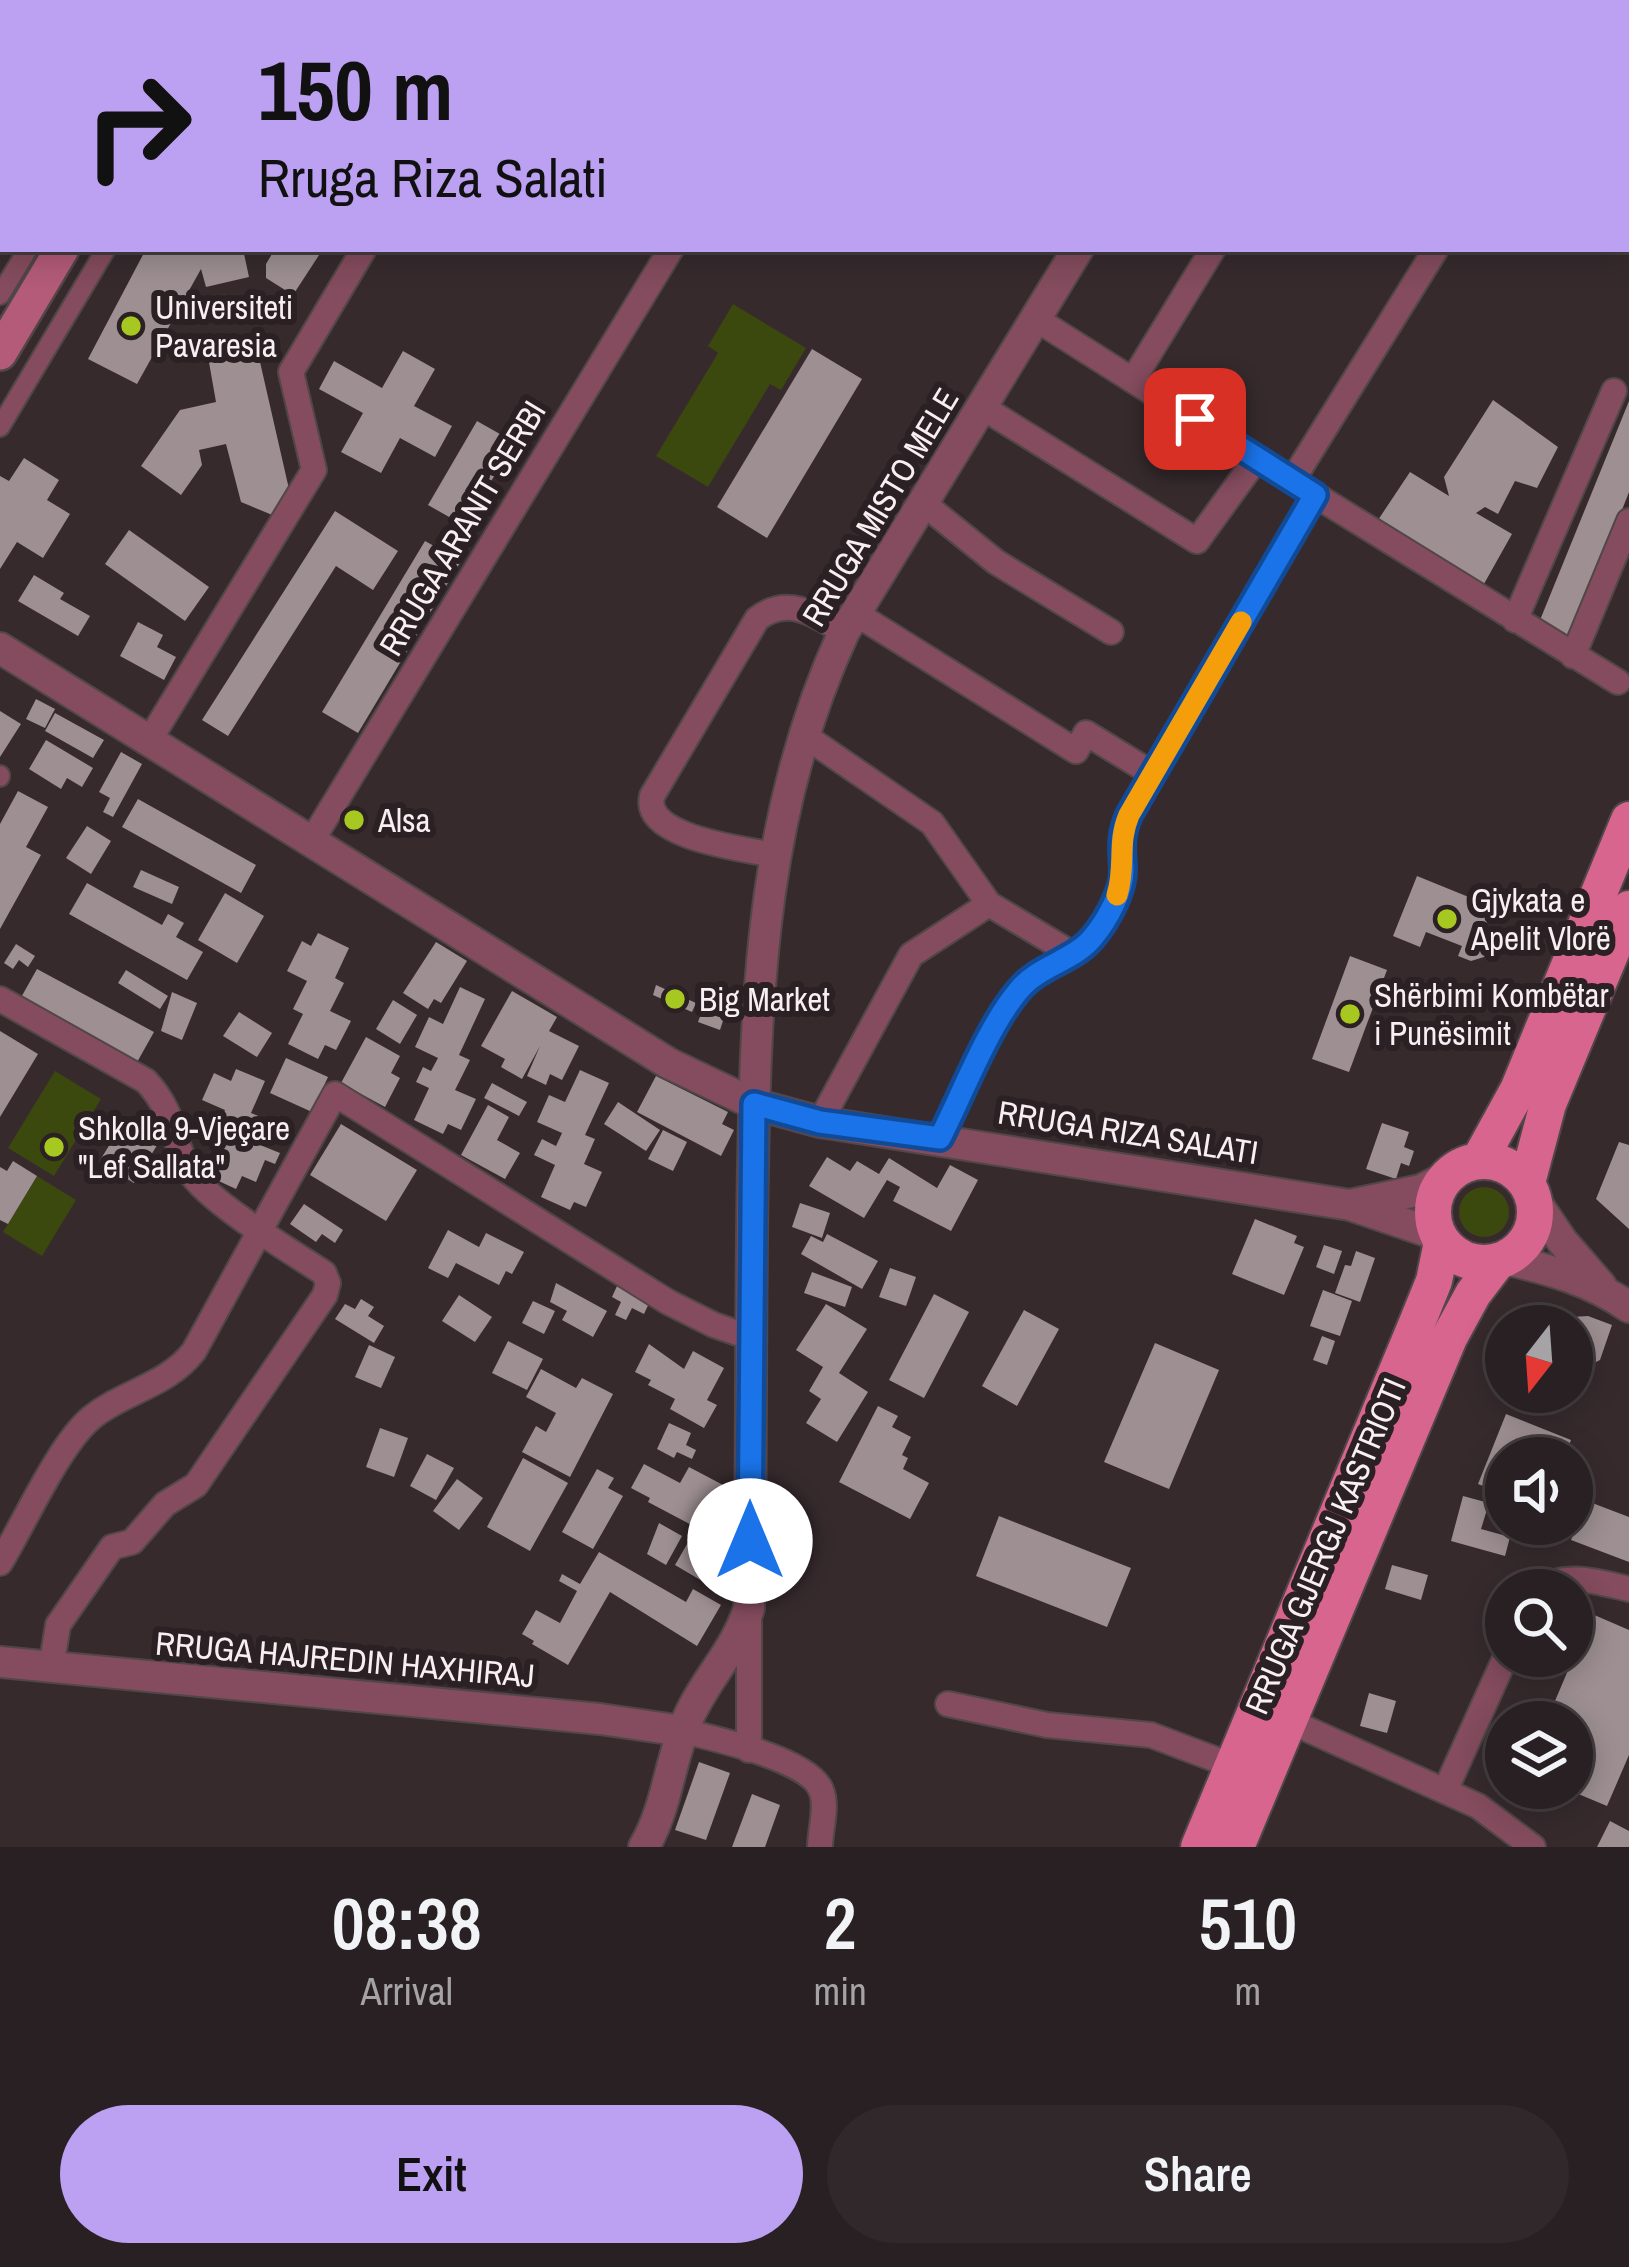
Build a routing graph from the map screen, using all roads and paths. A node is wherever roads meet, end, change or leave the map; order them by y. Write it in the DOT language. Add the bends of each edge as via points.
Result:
graph roads {
  1 [pos="26,252"];
  2 [pos="60,252"];
  3 [pos="104,252"];
  4 [pos="362,252"];
  5 [pos="669,252"];
  6 [pos="1076,252"];
  7 [pos="1211,252"];
  8 [pos="1434,252"];
  9 [pos="0,295"];
  10 [pos="1036,319"];
  11 [pos="0,353"];
  12 [pos="1133,380"];
  13 [pos="1614,392"];
  14 [pos="982,407"];
  15 [pos="0,427"];
  16 [pos="1257,458"];
  17 [pos="1292,481"];
  18 [pos="1315,495"];
  19 [pos="922,503"];
  20 [pos="1629,521"];
  21 [pos="1515,620"];
  22 [pos="849,622"];
  23 [pos="1111,632"];
  24 [pos="0,648"];
  25 [pos="1574,656"];
  26 [pos="1618,682"];
  27 [pos="805,736"];
  28 [pos="149,741"];
  29 [pos="1153,774"];
  30 [pos="1629,820"];
  31 [pos="311,842"];
  32 [pos="774,855"];
  33 [pos="989,904"];
  34 [pos="1629,909"];
  35 [pos="1072,953"];
  36 [pos="0,999"];
  37 [pos="754,1104"];
  38 [pos="820,1122"];
  39 [pos="940,1138"];
  40 [pos="1479,1161"];
  41 [pos="1445,1178"];
  42 [pos="1530,1191"];
  43 [pos="1350,1205"];
  44 [pos="259,1232"];
  45 [pos="1440,1238"];
  46 [pos="1501,1260"];
  47 [pos="1617,1299"];
  48 [pos="749,1337"];
  49 [pos="0,1563"];
  50 [pos="1593,1582"];
  51 [pos="1629,1589"];
  52 [pos="749,1607"];
  53 [pos="0,1663"];
  54 [pos="51,1667"];
  55 [pos="1496,1677"];
  56 [pos="948,1704"];
  57 [pos="1289,1721"];
  58 [pos="683,1731"];
  59 [pos="749,1750"];
  60 [pos="1232,1766"];
  61 [pos="1445,1790"];
  62 [pos="644,1847"];
  63 [pos="820,1847"];
  64 [pos="1199,1847"];
  65 [pos="1236,1847"];
  66 [pos="1533,1847"];
  1 -- 9 [label="street"];
  2 -- 11 [label="main road"];
  3 -- 15 [label="street"];
  4 -- 28 [label="street" via="291,372 314,470"];
  5 -- 31 [label="street, RRUGA ARANIT SERBI"];
  6 -- 10 [label="street, RRUGA MISTO MELE"];
  7 -- 12 [label="street"];
  8 -- 17 [label="street"];
  10 -- 12 [label="street"];
  10 -- 14 [label="street, RRUGA MISTO MELE"];
  12 -- 16 [label="street"];
  13 -- 21 [label="street"];
  14 -- 16 [label="street" via="1197,542"];
  14 -- 19 [label="street, RRUGA MISTO MELE"];
  16 -- 17 [label="street"];
  17 -- 18 [label="street"];
  18 -- 21 [label="street"];
  18 -- 29 [label="street"];
  19 -- 22 [label="street, RRUGA MISTO MELE"];
  19 -- 23 [label="street" via="996,562"];
  20 -- 25 [label="street"];
  21 -- 25 [label="street"];
  22 -- 27 [label="street, RRUGA MISTO MELE"];
  22 -- 29 [label="street" via="1076,751 1086,734"];
  22 -- 32 [label="street" via="786,606 757,619 652,796 654,815 682,834"];
  24 -- 28 [label="street, RRUGA RIZA SALATI"];
  25 -- 26 [label="street"];
  27 -- 32 [label="street, RRUGA MISTO MELE"];
  27 -- 33 [label="street" via="932,823"];
  28 -- 31 [label="street, RRUGA RIZA SALATI"];
  29 -- 35 [label="street" via="1121,834 1119,892 1095,936"];
  30 -- 40 [label="main road" via="1509,1110"];
  31 -- 37 [label="street, RRUGA RIZA SALATI" via="668,1063"];
  32 -- 37 [label="street, RRUGA MISTO MELE"];
  33 -- 35 [label="street"];
  33 -- 38 [label="street" via="911,956"];
  34 -- 42 [label="main road" via="1548,1104"];
  35 -- 39 [label="street" via="1017,992"];
  36 -- 44 [label="street" via="146,1081 165,1102 191,1174"];
  37 -- 38 [label="street, RRUGA RIZA SALATI"];
  37 -- 48 [label="street, RRUGA MISTO MELE"];
  38 -- 39 [label="street, RRUGA RIZA SALATI"];
  39 -- 43 [label="street, RRUGA RIZA SALATI"];
  40 -- 41 [label="main road"];
  40 -- 42 [label="main road" via="1506,1166"];
  41 -- 43 [label="street"];
  41 -- 45 [label="main road" via="1432,1211"];
  42 -- 46 [label="main road" via="1530,1234"];
  42 -- 47 [label="street" via="1562,1241"];
  43 -- 45 [label="street"];
  44 -- 48 [label="street" via="335,1094 668,1302"];
  44 -- 49 [label="street" via="194,1352 180,1369 91,1418"];
  44 -- 54 [label="street" via="324,1273 325,1295 196,1484 132,1542 112,1546 58,1625"];
  45 -- 46 [label="main road" via="1467,1260"];
  45 -- 60 [label="main road, RRUGA GJERGJ KASTRIOTI" via="1418,1323"];
  46 -- 47 [label="street" via="1549,1269"];
  46 -- 57 [label="main road, RRUGA GJERGJ KASTRIOTI" via="1449,1338"];
  48 -- 52 [label="street, RRUGA MISTO MELE"];
  50 -- 51 [label="street"];
  52 -- 58 [label="street"];
  52 -- 59 [label="street"];
  53 -- 54 [label="street, RRUGA HAJREDIN HAXHIRAJ"];
  54 -- 58 [label="street, RRUGA HAJREDIN HAXHIRAJ"];
  55 -- 61 [label="street"];
  56 -- 60 [label="street" via="1151,1736"];
  57 -- 61 [label="street"];
  57 -- 65 [label="main road, RRUGA GJERGJ KASTRIOTI"];
  58 -- 59 [label="street"];
  58 -- 62 [label="street"];
  59 -- 63 [label="street" via="796,1768 821,1789"];
  60 -- 64 [label="main road, RRUGA GJERGJ KASTRIOTI"];
  61 -- 66 [label="street"];
}
